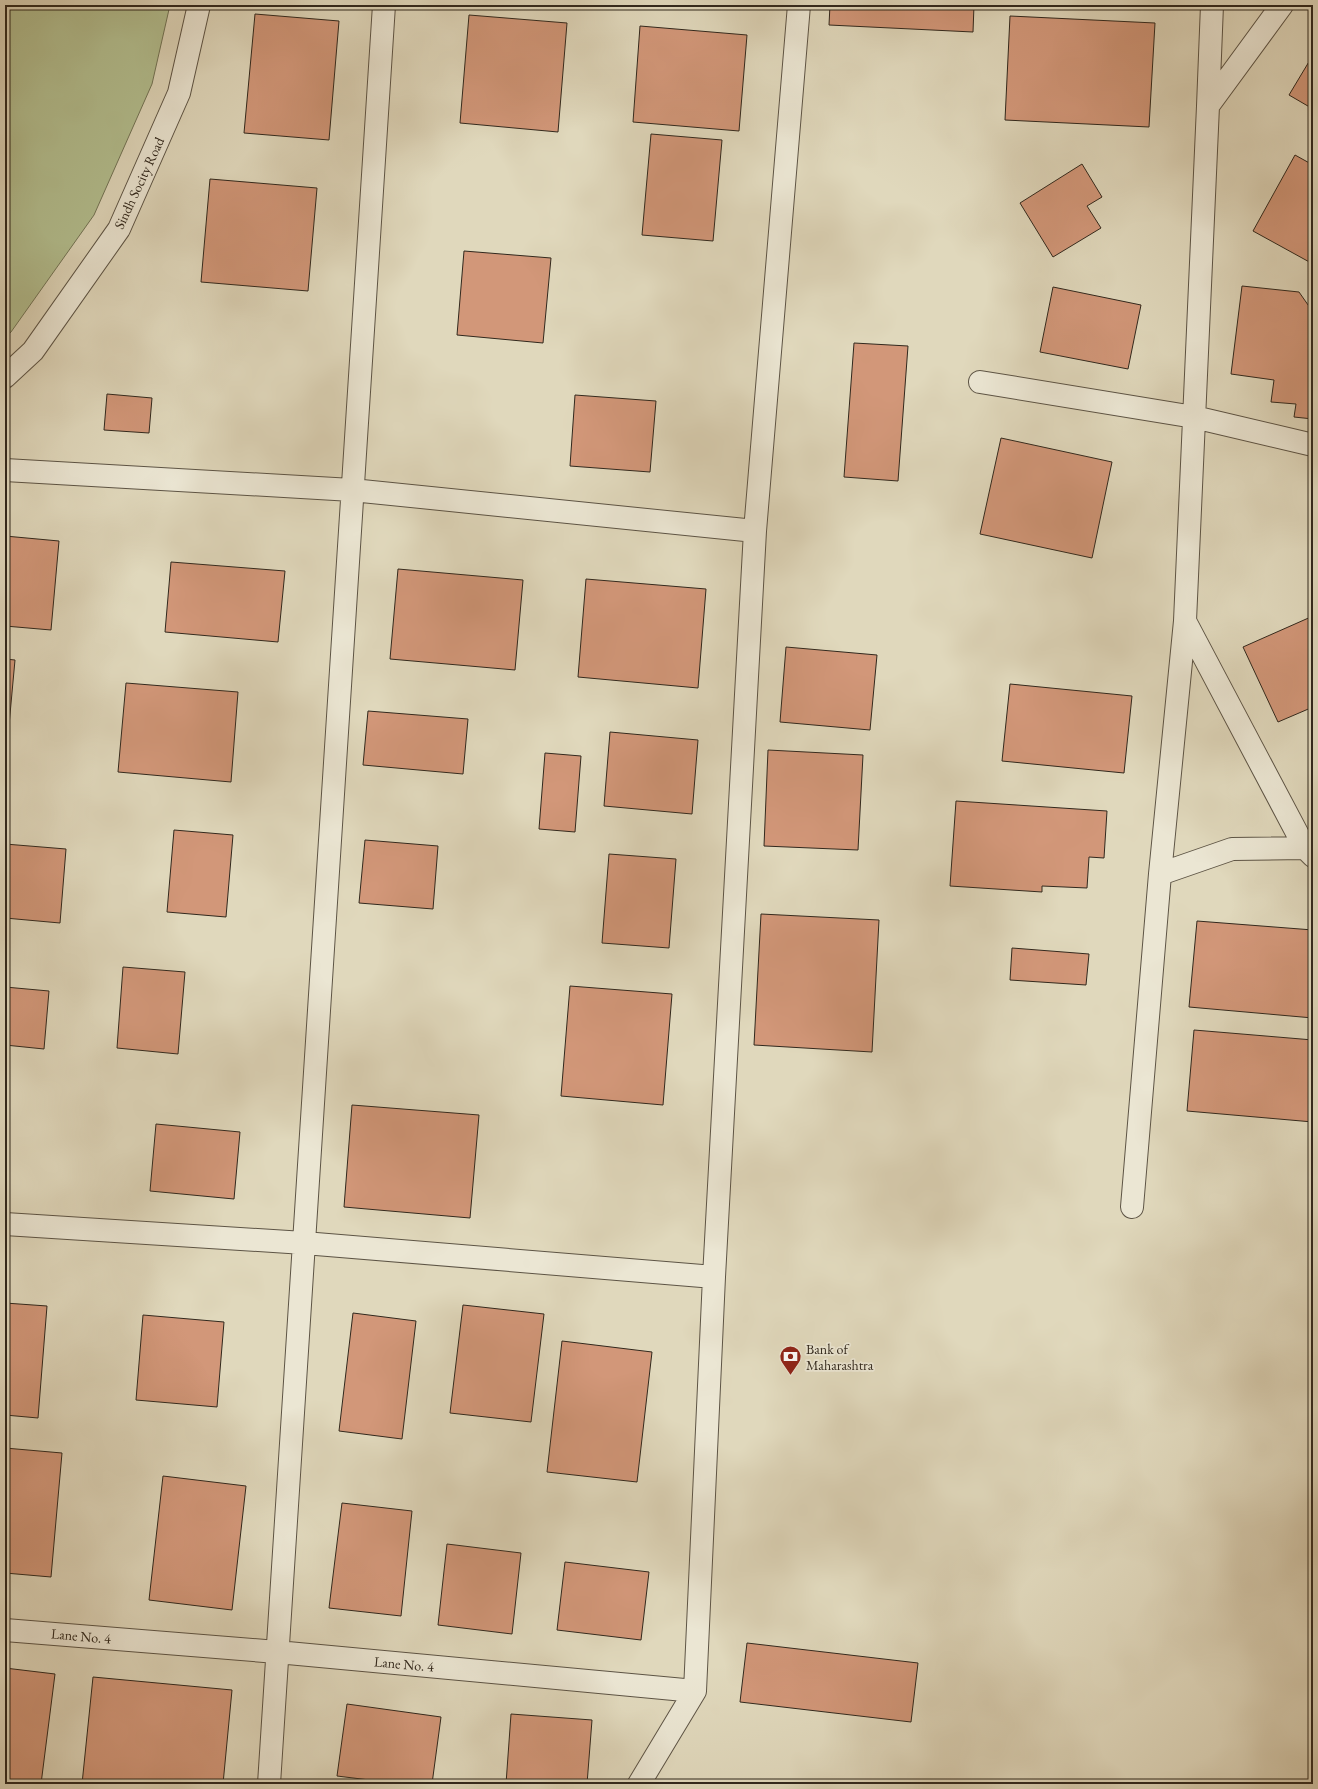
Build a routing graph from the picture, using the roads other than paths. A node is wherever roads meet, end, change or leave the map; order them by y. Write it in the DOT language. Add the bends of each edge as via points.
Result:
graph roads {
  1 [pos="199,5"];
  2 [pos="384,5"];
  3 [pos="799,5"];
  4 [pos="1212,5"];
  5 [pos="1282,5"];
  6 [pos="1208,106"];
  7 [pos="5,377"];
  8 [pos="980,382"];
  9 [pos="1194,417"];
  10 [pos="1313,445"];
  11 [pos="5,470"];
  12 [pos="352,490"];
  13 [pos="755,531"];
  14 [pos="1185,621"];
  15 [pos="1309,852"];
  16 [pos="1160,874"];
  17 [pos="1132,1207"];
  18 [pos="5,1224"];
  19 [pos="304,1243"];
  20 [pos="714,1277"];
  21 [pos="5,1630"];
  22 [pos="277,1652"];
  23 [pos="695,1691"];
  24 [pos="269,1784"];
  25 [pos="639,1784"];
  1 -- 7 [label="lane, Sindh Socity Road" via="179,93 119,229 33,351"];
  2 -- 12 [label="lane"];
  3 -- 13 [label="lane"];
  4 -- 6 [label="lane"];
  5 -- 6 [label="lane"];
  6 -- 9 [label="lane"];
  8 -- 9 [label="lane"];
  9 -- 10 [label="lane"];
  9 -- 14 [label="lane"];
  11 -- 12 [label="lane"];
  12 -- 13 [label="lane"];
  12 -- 19 [label="lane"];
  13 -- 20 [label="lane"];
  14 -- 15 [label="lane"];
  14 -- 16 [label="lane"];
  15 -- 16 [label="lane" via="1232,849"];
  16 -- 17 [label="lane"];
  18 -- 19 [label="lane"];
  19 -- 20 [label="lane"];
  19 -- 22 [label="lane"];
  20 -- 23 [label="lane"];
  21 -- 22 [label="lane, Lane No. 4"];
  22 -- 23 [label="lane, Lane No. 4"];
  22 -- 24 [label="lane"];
  23 -- 25 [label="lane"];
}
